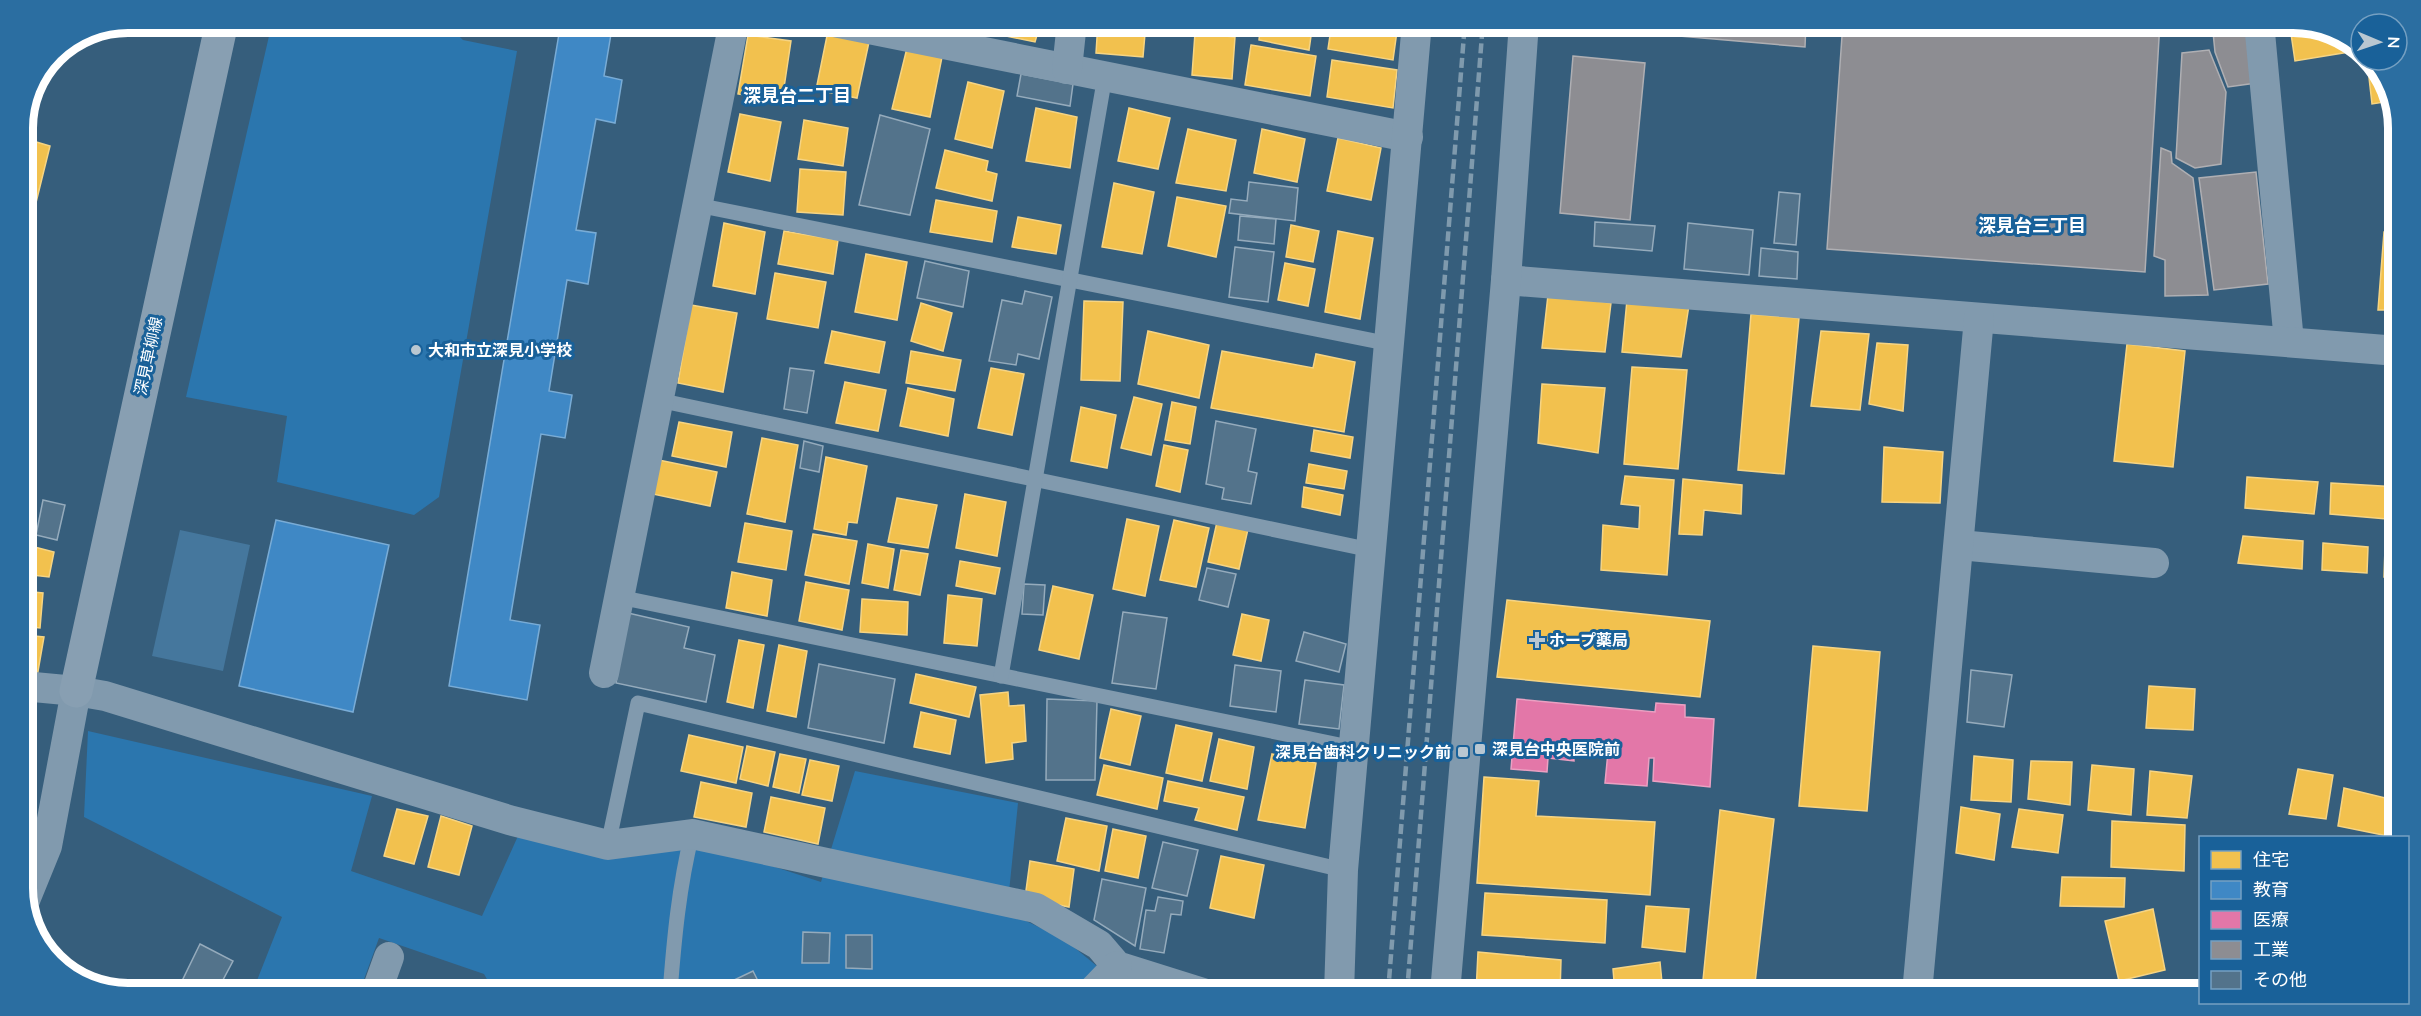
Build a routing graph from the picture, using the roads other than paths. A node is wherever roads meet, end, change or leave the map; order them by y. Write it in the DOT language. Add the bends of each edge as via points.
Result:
graph roads {
  1 [pos="220,33"];
  2 [pos="732,33"];
  3 [pos="889,33"];
  4 [pos="1071,33"];
  5 [pos="1416,33"];
  6 [pos="1523,33"];
  7 [pos="2260,33"];
  8 [pos="1067,69"];
  9 [pos="1105,76"];
  10 [pos="1408,137"];
  11 [pos="697,205"];
  12 [pos="1070,280"];
  13 [pos="1506,280"];
  14 [pos="1979,318"];
  15 [pos="2289,342"];
  16 [pos="1390,344"];
  17 [pos="2388,350"];
  18 [pos="658,400"];
  19 [pos="1035,479"];
  20 [pos="1959,545"];
  21 [pos="1371,550"];
  22 [pos="2154,563"];
  23 [pos="619,597"];
  24 [pos="604,673"];
  25 [pos="1001,676"];
  26 [pos="33,687"];
  27 [pos="76,691"];
  28 [pos="1354,748"];
  29 [pos="692,834"];
  30 [pos="608,845"];
  31 [pos="1343,870"];
  32 [pos="33,880"];
  33 [pos="389,957"];
  34 [pos="1117,966"];
  35 [pos="380,983"];
  36 [pos="671,983"];
  37 [pos="1101,983"];
  38 [pos="1171,983"];
  39 [pos="1339,983"];
  40 [pos="1446,983"];
  41 [pos="1918,983"];
  1 -- 27 [label="street, 深見草柳線"];
  2 -- 11 [label="street"];
  3 -- 8 [label="street"];
  4 -- 8 [label="street"];
  5 -- 10 [label="street"];
  6 -- 13 [label="street"];
  7 -- 15 [label="street"];
  8 -- 9 [label="street"];
  9 -- 10 [label="street"];
  9 -- 12 [label="lane"];
  10 -- 16 [label="street"];
  11 -- 12 [label="lane"];
  11 -- 18 [label="street"];
  12 -- 16 [label="lane"];
  12 -- 19 [label="lane"];
  13 -- 14 [label="street"];
  13 -- 40 [label="street"];
  14 -- 15 [label="street"];
  14 -- 20 [label="street"];
  15 -- 17 [label="street"];
  16 -- 21 [label="street"];
  18 -- 19 [label="lane"];
  18 -- 23 [label="street"];
  19 -- 21 [label="lane"];
  19 -- 25 [label="lane"];
  20 -- 22 [label="street"];
  20 -- 41 [label="street"];
  21 -- 28 [label="street"];
  23 -- 24 [label="street"];
  23 -- 25 [label="lane"];
  25 -- 28 [label="lane"];
  26 -- 27 [label="street"];
  27 -- 30 [label="street" via="105,696 509,820"];
  27 -- 32 [label="street" via="47,846"];
  28 -- 31 [label="street"];
  29 -- 30 [label="street"];
  29 -- 34 [label="street" via="1036,908 1099,945"];
  29 -- 36 [label="lane" via="685,860"];
  30 -- 31 [label="lane" via="638,703"];
  31 -- 39 [label="street"];
  33 -- 35 [label="street"];
  34 -- 37 [label="street"];
  34 -- 38 [label="street"];
}
